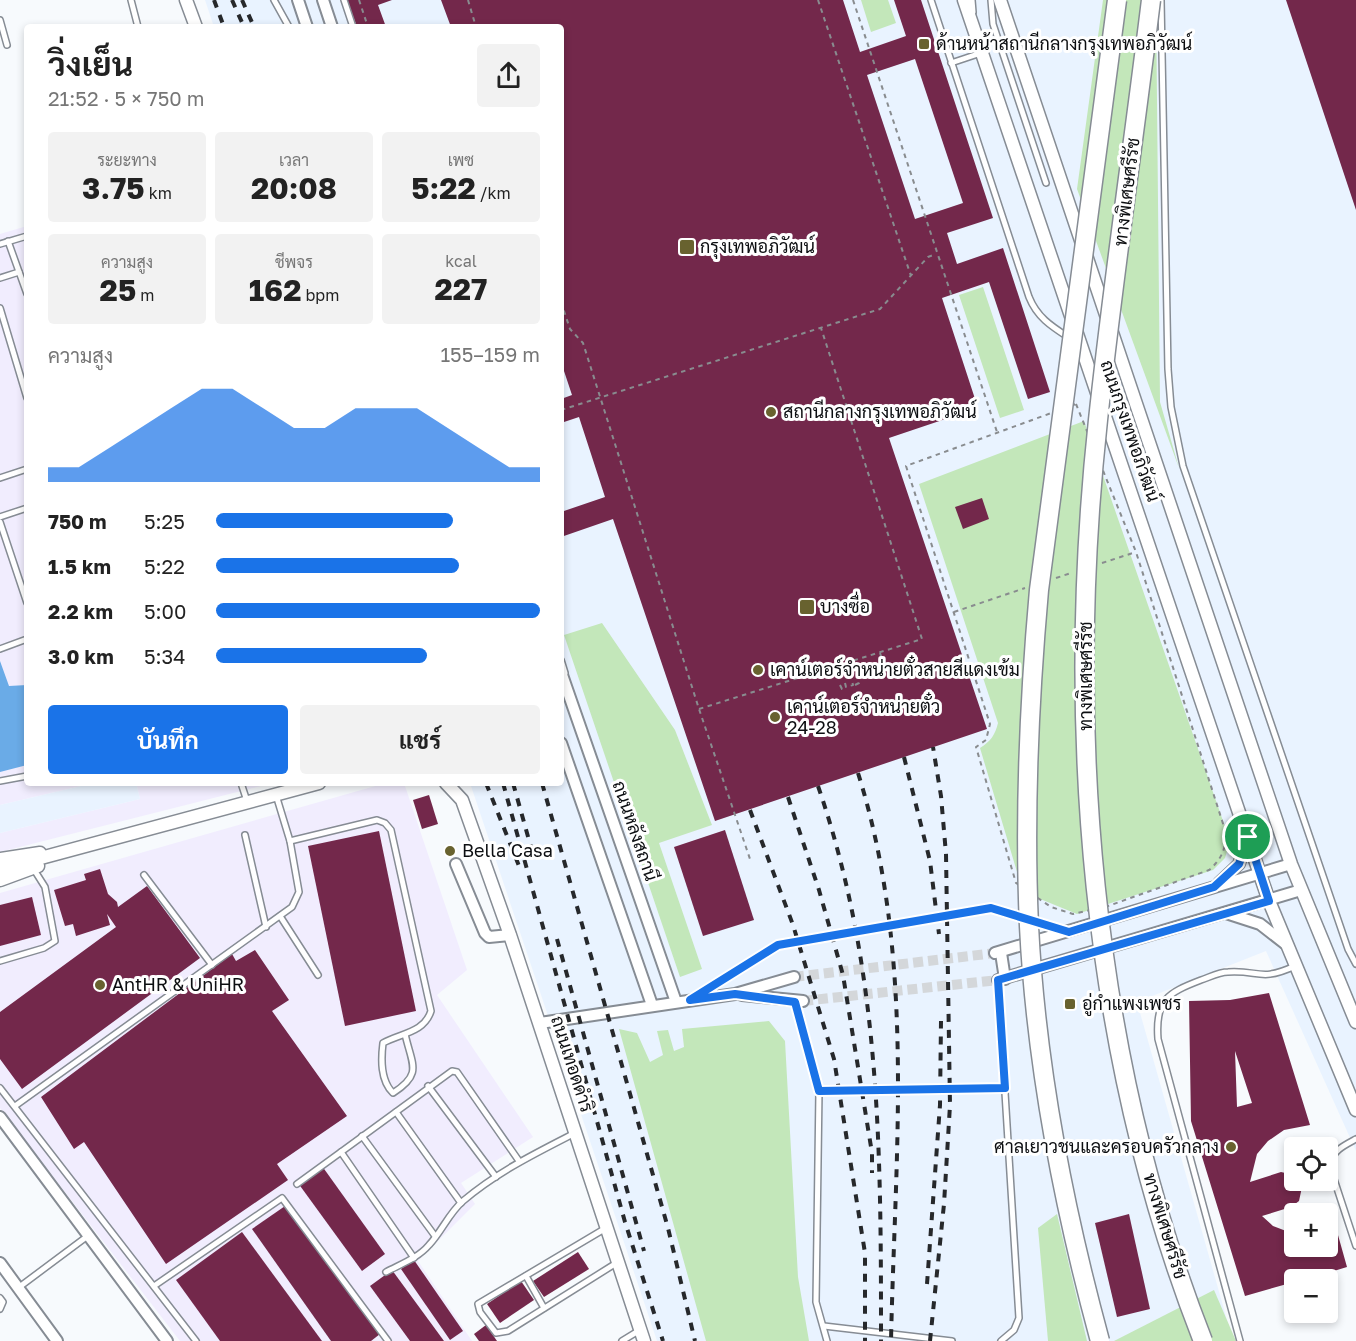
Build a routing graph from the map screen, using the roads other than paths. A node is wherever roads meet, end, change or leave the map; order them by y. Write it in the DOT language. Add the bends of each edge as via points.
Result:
graph roads {
  1 [pos="130,0"];
  2 [pos="186,0"];
  3 [pos="274,0"];
  4 [pos="298,0"];
  5 [pos="323,0"];
  6 [pos="344,0"];
  7 [pos="931,0"];
  8 [pos="964,0"];
  9 [pos="972,0"];
  10 [pos="991,0"];
  11 [pos="1000,0"];
  12 [pos="1117,0"];
  13 [pos="1151,0"];
  14 [pos="1161,0"];
  15 [pos="0,20"];
  16 [pos="137,24"];
  17 [pos="195,24"];
  18 [pos="287,24"];
  19 [pos="306,24"];
  20 [pos="331,24"];
  21 [pos="352,24"];
  22 [pos="974,29"];
  23 [pos="7,45"];
  24 [pos="982,53"];
  25 [pos="951,63"];
  26 [pos="1046,183"];
  27 [pos="24,237"];
  28 [pos="8,241"];
  29 [pos="0,244"];
  30 [pos="19,272"];
  31 [pos="0,278"];
  32 [pos="24,286"];
  33 [pos="0,308"];
  34 [pos="1083,347"];
  35 [pos="24,388"];
  36 [pos="24,470"];
  37 [pos="0,478"];
  38 [pos="24,509"];
  39 [pos="0,520"];
  40 [pos="24,594"];
  41 [pos="24,640"];
  42 [pos="0,649"];
  43 [pos="564,669"];
  44 [pos="564,679"];
  45 [pos="580,719"];
  46 [pos="564,752"];
  47 [pos="24,777"];
  48 [pos="0,781"];
  49 [pos="242,786"];
  50 [pos="308,786"];
  51 [pos="449,786"];
  52 [pos="457,786"];
  53 [pos="276,795"];
  54 [pos="462,800"];
  55 [pos="247,803"];
  56 [pos="245,835"];
  57 [pos="1248,837"];
  58 [pos="290,841"];
  59 [pos="67,852"];
  60 [pos="0,859"];
  61 [pos="456,864"];
  62 [pos="1291,864"];
  63 [pos="33,868"];
  64 [pos="0,869"];
  65 [pos="1261,873"];
  66 [pos="144,875"];
  67 [pos="0,880"];
  68 [pos="1214,887"];
  69 [pos="1300,890"];
  70 [pos="1269,901"];
  71 [pos="1226,913"];
  72 [pos="280,916"];
  73 [pos="266,927"];
  74 [pos="1069,932"];
  75 [pos="510,935"];
  76 [pos="1287,945"];
  77 [pos="0,961"];
  78 [pos="1356,963"];
  79 [pos="212,965"];
  80 [pos="1295,966"];
  81 [pos="318,975"];
  82 [pos="794,977"];
  83 [pos="1002,979"];
  84 [pos="735,994"];
  85 [pos="690,1000"];
  86 [pos="799,1001"];
  87 [pos="676,1002"];
  88 [pos="652,1005"];
  89 [pos="1356,1022"];
  90 [pos="540,1023"];
  91 [pos="405,1034"];
  92 [pos="428,1086"];
  93 [pos="0,1088"];
  94 [pos="1005,1088"];
  95 [pos="819,1091"];
  96 [pos="15,1106"];
  97 [pos="1356,1110"];
  98 [pos="396,1112"];
  99 [pos="0,1117"];
  100 [pos="576,1132"];
  101 [pos="362,1136"];
  102 [pos="1356,1139"];
  103 [pos="341,1152"];
  104 [pos="519,1161"];
  105 [pos="496,1177"];
  106 [pos="297,1184"];
  107 [pos="461,1203"];
  108 [pos="606,1228"];
  109 [pos="90,1235"];
  110 [pos="435,1236"];
  111 [pos="1356,1246"];
  112 [pos="414,1258"];
  113 [pos="618,1262"];
  114 [pos="0,1263"];
  115 [pos="386,1272"];
  116 [pos="526,1276"];
  117 [pos="154,1286"];
  118 [pos="18,1288"];
  119 [pos="0,1298"];
  120 [pos="0,1308"];
  121 [pos="544,1308"];
  122 [pos="824,1326"];
  123 [pos="642,1336"];
  124 [pos="57,1341"];
  125 [pos="167,1341"];
  126 [pos="196,1341"];
  127 [pos="388,1341"];
  128 [pos="622,1341"];
  129 [pos="827,1341"];
  130 [pos="952,1341"];
  131 [pos="1001,1341"];
  132 [pos="1100,1341"];
  133 [pos="1203,1341"];
  134 [pos="1240,1341"];
  1 -- 16 [label="lane"];
  2 -- 17 [label="street"];
  3 -- 18 [label="lane"];
  4 -- 19 [label="street"];
  5 -- 20 [label="street"];
  6 -- 21 [label="lane"];
  7 -- 25 [label="lane"];
  8 -- 22 [label="street, ถนนกรุงเทพอภิวัฒน์"];
  9 -- 22 [label="lane"];
  10 -- 26 [label="lane" via="993,24"];
  11 -- 62 [label="street, ถนนกรุงเทพอภิวัฒน์"];
  12 -- 132 [label="highway, ทางพิเศษศรีรัช, bridge" via="1039,590 1032,674 1027,851 1029,928 1047,1101 1073,1243"];
  13 -- 133 [label="highway, ทางพิเศษศรีรัช, bridge" via="1097,432 1086,599 1087,779 1102,938 1123,1061 1170,1246"];
  14 -- 78 [label="lane" via="1171,407 1183,466 1348,950"];
  15 -- 23 [label="lane"];
  22 -- 24 [label="street, ถนนกรุงเทพอภิวัฒน์"];
  24 -- 25 [label="lane"];
  24 -- 34 [label="street, ถนนกรุงเทพอภิวัฒน์"];
  25 -- 34 [label="lane" via="1034,310"];
  27 -- 28 [label="lane"];
  28 -- 29 [label="lane"];
  28 -- 30 [label="lane"];
  30 -- 31 [label="lane"];
  30 -- 32 [label="lane"];
  33 -- 35 [label="lane"];
  34 -- 57 [label="street, ถนนกรุงเทพอภิวัฒน์"];
  36 -- 37 [label="lane"];
  38 -- 39 [label="lane"];
  39 -- 40 [label="lane"];
  41 -- 42 [label="lane"];
  43 -- 45 [label="lane"];
  44 -- 45 [label="street, ถนนหลังสถานี"];
  45 -- 87 [label="street, ถนนหลังสถานี"];
  46 -- 88 [label="street"];
  47 -- 48 [label="lane"];
  49 -- 55 [label="lane"];
  50 -- 53 [label="street"];
  51 -- 54 [label="street, ถนนเทอดดำริ"];
  52 -- 54 [label="street, ถนนเทอดดำริ"];
  53 -- 55 [label="street"];
  53 -- 58 [label="lane"];
  54 -- 75 [label="street, ถนนเทอดดำริ"];
  55 -- 59 [label="street"];
  56 -- 73 [label="lane"];
  57 -- 65 [label="street, ถนนกรุงเทพอภิวัฒน์"];
  57 -- 68 [label="street" via="1239,864"];
  58 -- 72 [label="lane" via="299,892 298,899"];
  58 -- 91 [label="lane" via="377,820 391,830 430,1011 428,1021"];
  59 -- 60 [label="street"];
  59 -- 63 [label="street"];
  59 -- 64 [label="street"];
  61 -- 75 [label="street" via="485,933 489,937"];
  62 -- 65 [label="street"];
  62 -- 69 [label="street, ถนนกรุงเทพอภิวัฒน์"];
  63 -- 67 [label="street"];
  63 -- 77 [label="lane" via="45,887 55,941"];
  65 -- 68 [label="street"];
  65 -- 70 [label="street, ถนนกรุงเทพอภิวัฒน์"];
  66 -- 79 [label="lane"];
  68 -- 74 [label="street"];
  69 -- 70 [label="street"];
  69 -- 89 [label="street, ถนนกรุงเทพอภิวัฒน์"];
  70 -- 71 [label="street"];
  70 -- 76 [label="street, ถนนกรุงเทพอภิวัฒน์"];
  71 -- 76 [label="street" via="1260,924"];
  71 -- 83 [label="street"];
  72 -- 73 [label="lane"];
  72 -- 81 [label="lane"];
  73 -- 79 [label="lane"];
  74 -- 83 [label="street" via="998,953"];
  74 -- 85 [label="lane" via="991,908 778,945"];
  75 -- 90 [label="street, ถนนเทอดดำริ"];
  76 -- 80 [label="street, ถนนกรุงเทพอภิวัฒน์"];
  79 -- 96 [label="lane"];
  80 -- 97 [label="street, ถนนกรุงเทพอภิวัฒน์"];
  80 -- 134 [label="lane" via="1267,977 1224,972 1190,984 1163,1000 1157,1022 1158,1039"];
  82 -- 84 [label="street"];
  83 -- 94 [label="lane"];
  84 -- 85 [label="street"];
  84 -- 86 [label="street"];
  85 -- 87 [label="street"];
  86 -- 95 [label="lane"];
  87 -- 88 [label="street"];
  88 -- 90 [label="street"];
  90 -- 100 [label="street, ถนนเทอดดำริ"];
  91 -- 91 [label="lane" via="383,1043 385,1080 393,1093 409,1083 414,1074"];
  92 -- 98 [label="lane"];
  92 -- 104 [label="lane" via="448,1072 458,1072"];
  92 -- 105 [label="lane"];
  93 -- 96 [label="lane"];
  94 -- 95 [label="lane"];
  94 -- 131 [label="lane" via="1019,1318 1014,1330"];
  95 -- 122 [label="lane" via="816,1302"];
  96 -- 117 [label="lane"];
  98 -- 101 [label="lane"];
  98 -- 107 [label="lane"];
  99 -- 109 [label="street"];
  100 -- 104 [label="lane"];
  100 -- 108 [label="street, ถนนเทอดดำริ"];
  101 -- 103 [label="lane"];
  101 -- 110 [label="lane"];
  102 -- 111 [label="lane" via="1339,1147 1329,1164"];
  103 -- 106 [label="lane"];
  103 -- 112 [label="lane"];
  104 -- 105 [label="lane"];
  105 -- 107 [label="lane"];
  107 -- 110 [label="lane"];
  108 -- 113 [label="street, ถนนเทอดดำริ"];
  108 -- 116 [label="lane"];
  109 -- 118 [label="lane"];
  109 -- 125 [label="street"];
  110 -- 112 [label="lane"];
  112 -- 115 [label="lane"];
  113 -- 121 [label="lane"];
  113 -- 123 [label="street, ถนนเทอดดำริ"];
  114 -- 118 [label="street"];
  116 -- 121 [label="lane"];
  116 -- 121 [label="lane" via="478,1304 480,1312 496,1333 508,1331"];
  117 -- 126 [label="lane"];
  117 -- 127 [label="lane" via="282,1198"];
  118 -- 124 [label="street"];
  119 -- 120 [label="lane"];
  122 -- 129 [label="lane"];
  122 -- 130 [label="lane"];
  123 -- 128 [label="lane"];
}
